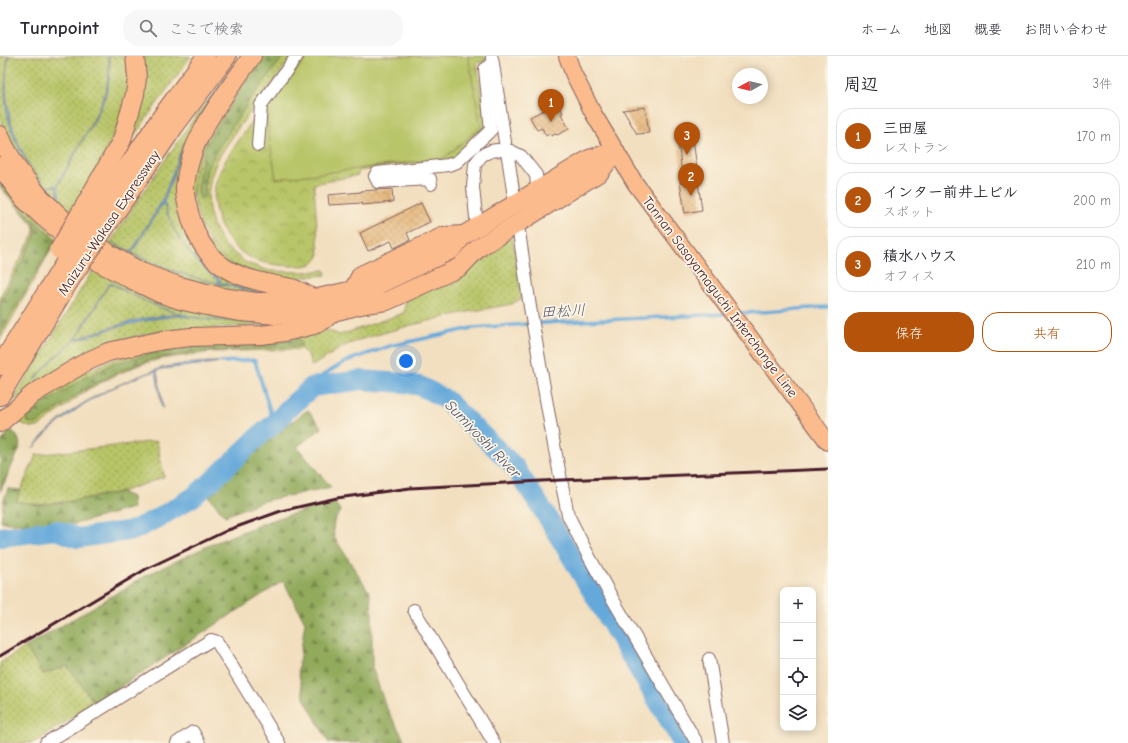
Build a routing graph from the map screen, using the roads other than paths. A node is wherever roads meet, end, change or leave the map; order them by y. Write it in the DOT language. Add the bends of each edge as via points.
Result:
graph roads {
  1 [pos="135,56"];
  2 [pos="206,56"];
  3 [pos="226,56"];
  4 [pos="252,56"];
  5 [pos="297,56"];
  6 [pos="566,56"];
  7 [pos="492,60"];
  8 [pos="0,135"];
  9 [pos="505,142"];
  10 [pos="258,145"];
  11 [pos="615,151"];
  12 [pos="508,157"];
  13 [pos="0,166"];
  14 [pos="431,184"];
  15 [pos="538,190"];
  16 [pos="514,197"];
  17 [pos="538,211"];
  18 [pos="97,212"];
  19 [pos="471,231"];
  20 [pos="519,232"];
  21 [pos="62,268"];
  22 [pos="313,298"];
  23 [pos="333,312"];
  24 [pos="0,356"];
  25 [pos="0,366"];
  26 [pos="0,396"];
  27 [pos="0,423"];
  28 [pos="828,442"];
  29 [pos="414,610"];
  30 [pos="709,659"];
  31 [pos="46,743"];
  32 [pos="177,743"];
  33 [pos="199,743"];
  34 [pos="279,743"];
  35 [pos="494,743"];
  36 [pos="697,743"];
  37 [pos="723,743"];
  1 -- 18 [label="highway" via="135,94"];
  2 -- 18 [label="highway, Maizuru-Wakasa Expressway"];
  3 -- 18 [label="highway, Maizuru-Wakasa Expressway" via="174,127"];
  4 -- 22 [label="highway" via="206,122 190,159 185,188 189,211 197,235 205,248 226,269 239,275 297,290"];
  5 -- 10 [label="street" via="261,105"];
  6 -- 11 [label="main road, Tannan Sasayamaguchi Interchange Line"];
  7 -- 9 [label="street"];
  7 -- 14 [label="street" via="485,70 491,130 485,136 457,162 377,173 375,176 378,182 430,179"];
  8 -- 22 [label="highway" via="17,168 41,198 63,219 110,254 141,272 176,285 222,297 256,302 304,301"];
  11 -- 15 [label="highway" via="589,159"];
  11 -- 17 [label="highway" via="600,172"];
  11 -- 28 [label="main road, Tannan Sasayamaguchi Interchange Line" via="635,183"];
  12 -- 16 [label="street"];
  13 -- 23 [label="highway" via="24,198 44,218 100,263 158,293 183,301 240,312 275,315"];
  15 -- 17 [label="street"];
  15 -- 19 [label="highway"];
  15 -- 19 [label="street" via="536,176 521,156 511,151 497,150 482,155 475,164"];
  17 -- 23 [label="highway" via="478,248 460,267 387,301"];
  18 -- 21 [label="highway, Maizuru-Wakasa Expressway, bridge"];
  18 -- 21 [label="highway, bridge"];
  19 -- 22 [label="highway" via="363,283 354,290"];
  20 -- 36 [label="street" via="568,515 612,598"];
  21 -- 24 [label="highway"];
  21 -- 25 [label="highway, Maizuru-Wakasa Expressway"];
  21 -- 26 [label="highway, Maizuru-Wakasa Expressway"];
  23 -- 27 [label="highway" via="314,325 285,332 191,337 108,352 86,362 33,394"];
  29 -- 35 [label="street"];
  30 -- 37 [label="street"];
  31 -- 34 [label="street" via="211,640 217,642"];
  32 -- 33 [label="street" via="193,732"];
}
